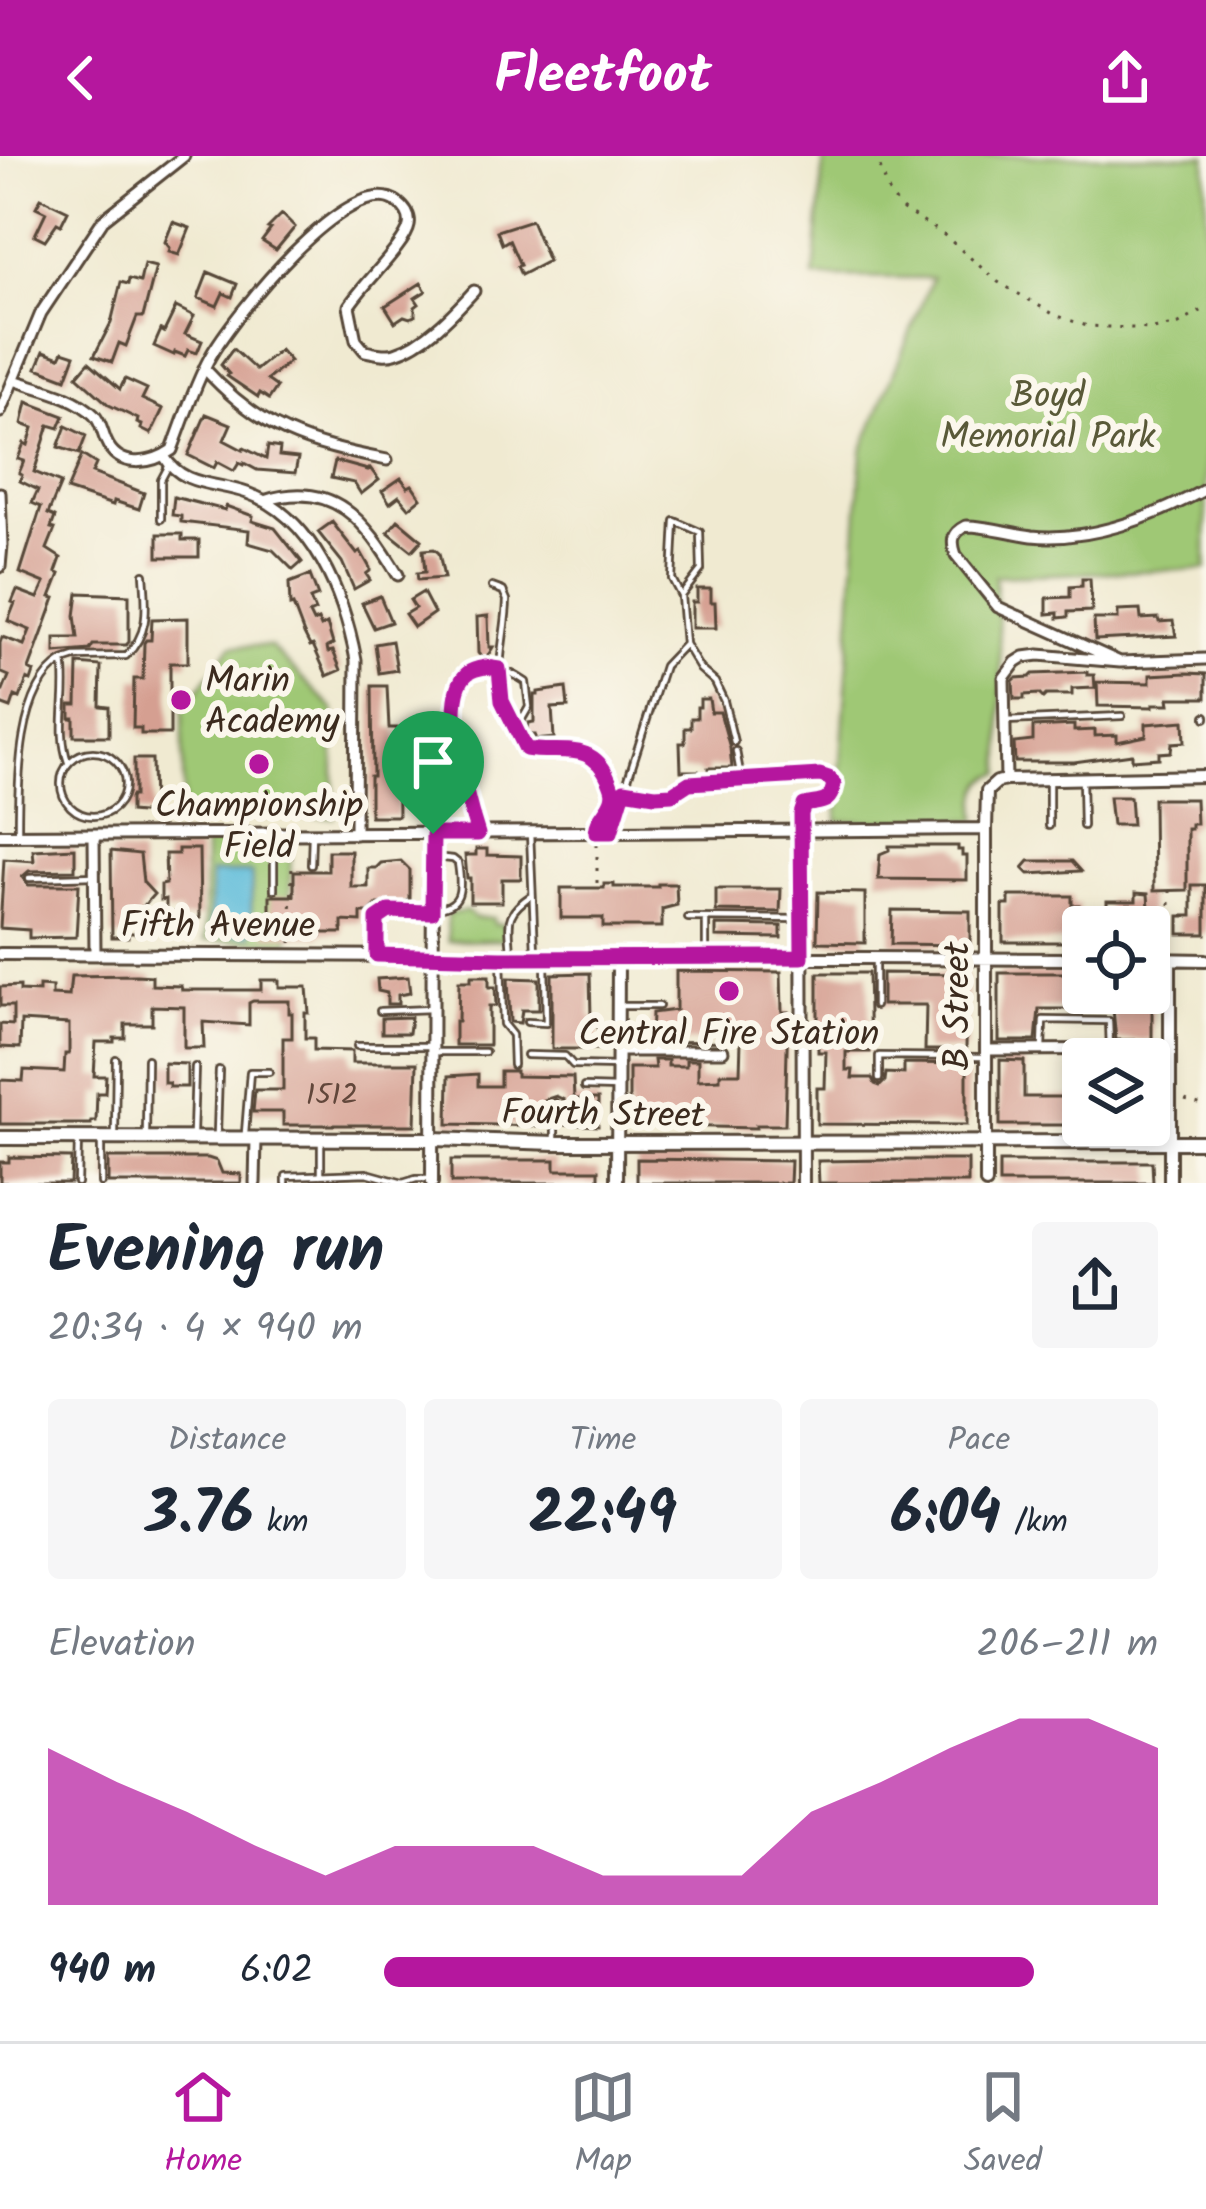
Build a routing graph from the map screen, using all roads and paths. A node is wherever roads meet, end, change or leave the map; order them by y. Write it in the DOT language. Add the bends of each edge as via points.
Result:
graph roads {
  1 [pos="184,156"];
  2 [pos="876,156"];
  3 [pos="474,291"];
  4 [pos="1206,308"];
  5 [pos="204,368"];
  6 [pos="14,380"];
  7 [pos="0,412"];
  8 [pos="387,460"];
  9 [pos="166,461"];
  10 [pos="1206,489"];
  11 [pos="0,493"];
  12 [pos="264,500"];
  13 [pos="161,519"];
  14 [pos="0,567"];
  15 [pos="144,574"];
  16 [pos="398,575"];
  17 [pos="493,586"];
  18 [pos="681,596"];
  19 [pos="685,644"];
  20 [pos="1206,659"];
  21 [pos="64,661"];
  22 [pos="1120,662"];
  23 [pos="499,669"];
  24 [pos="1122,716"];
  25 [pos="1005,721"];
  26 [pos="517,728"];
  27 [pos="734,742"];
  28 [pos="736,751"];
  29 [pos="68,762"];
  30 [pos="1206,776"];
  31 [pos="741,778"];
  32 [pos="1082,779"];
  33 [pos="1006,780"];
  34 [pos="1049,780"];
  35 [pos="624,790"];
  36 [pos="94,816"];
  37 [pos="1049,826"];
  38 [pos="1083,826"];
  39 [pos="986,830"];
  40 [pos="802,831"];
  41 [pos="611,832"];
  42 [pos="530,833"];
  43 [pos="356,834"];
  44 [pos="433,834"];
  45 [pos="478,834"];
  46 [pos="274,835"];
  47 [pos="312,835"];
  48 [pos="0,836"];
  49 [pos="18,836"];
  50 [pos="94,836"];
  51 [pos="596,838"];
  52 [pos="292,843"];
  53 [pos="433,857"];
  54 [pos="310,866"];
  55 [pos="94,876"];
  56 [pos="29,878"];
  57 [pos="597,885"];
  58 [pos="274,890"];
  59 [pos="1170,890"];
  60 [pos="532,895"];
  61 [pos="1170,904"];
  62 [pos="432,910"];
  63 [pos="688,918"];
  64 [pos="706,918"];
  65 [pos="802,920"];
  66 [pos="291,944"];
  67 [pos="0,954"];
  68 [pos="95,954"];
  69 [pos="377,955"];
  70 [pos="432,955"];
  71 [pos="618,957"];
  72 [pos="802,957"];
  73 [pos="506,958"];
  74 [pos="540,958"];
  75 [pos="706,958"];
  76 [pos="875,958"];
  77 [pos="987,958"];
  78 [pos="1062,959"];
  79 [pos="1170,959"];
  80 [pos="1206,960"];
  81 [pos="617,1006"];
  82 [pos="658,1006"];
  83 [pos="875,1006"];
  84 [pos="432,1009"];
  85 [pos="380,1011"];
  86 [pos="527,1022"];
  87 [pos="1110,1038"];
  88 [pos="357,1046"];
  89 [pos="432,1049"];
  90 [pos="1042,1049"];
  91 [pos="1062,1049"];
  92 [pos="618,1051"];
  93 [pos="723,1051"];
  94 [pos="485,1052"];
  95 [pos="987,1053"];
  96 [pos="527,1055"];
  97 [pos="116,1059"];
  98 [pos="147,1059"];
  99 [pos="513,1065"];
  100 [pos="618,1066"];
  101 [pos="195,1067"];
  102 [pos="219,1070"];
  103 [pos="269,1072"];
  104 [pos="879,1079"];
  105 [pos="584,1087"];
  106 [pos="617,1088"];
  107 [pos="1185,1100"];
  108 [pos="555,1103"];
  109 [pos="1206,1106"];
  110 [pos="0,1138"];
  111 [pos="78,1138"];
  112 [pos="108,1138"];
  113 [pos="193,1138"];
  114 [pos="217,1138"];
  115 [pos="146,1139"];
  116 [pos="250,1139"];
  117 [pos="321,1139"];
  118 [pos="433,1139"];
  119 [pos="987,1142"];
  120 [pos="1062,1142"];
  121 [pos="1170,1142"];
  122 [pos="1206,1142"];
  123 [pos="556,1143"];
  124 [pos="617,1143"];
  125 [pos="803,1143"];
  126 [pos="1170,1146"];
  127 [pos="321,1175"];
  128 [pos="432,1181"];
  129 [pos="77,1183"];
  130 [pos="101,1183"];
  131 [pos="255,1183"];
  132 [pos="286,1183"];
  133 [pos="403,1183"];
  134 [pos="617,1183"];
  135 [pos="803,1183"];
  136 [pos="986,1183"];
  137 [pos="1170,1183"];
  1 -- 6 [label="street" via="103,220 41,313"];
  2 -- 4 [label="path" via="903,210 1055,315 1087,326 1153,329"];
  3 -- 5 [label="street" via="409,346 394,354 365,351 349,306 409,228 398,203 374,197 311,236 256,293"];
  5 -- 8 [label="street" via="283,432"];
  5 -- 9 [label="street"];
  6 -- 7 [label="street"];
  6 -- 9 [label="street" via="95,415 118,457"];
  9 -- 12 [label="street" via="182,476"];
  9 -- 13 [label="lane"];
  10 -- 22 [label="street" via="1121,526 1054,536 966,526 953,536 956,555 998,608"];
  11 -- 14 [label="street"];
  12 -- 16 [label="street" via="329,500 357,516"];
  12 -- 43 [label="street" via="306,536 352,636"];
  15 -- 21 [label="lane" via="146,622 136,647 126,656"];
  17 -- 23 [label="lane" via="507,600"];
  18 -- 18 [label="lane" via="700,570 700,532 675,521 673,579"];
  18 -- 19 [label="lane"];
  19 -- 27 [label="lane" via="716,682"];
  19 -- 35 [label="lane" via="664,666"];
  20 -- 22 [label="street"];
  21 -- 29 [label="lane"];
  21 -- 49 [label="lane" via="46,674 31,709"];
  22 -- 25 [label="street" via="1024,657 1004,678"];
  23 -- 26 [label="lane" via="502,701"];
  23 -- 26 [label="lane" via="526,682 529,706"];
  23 -- 45 [label="lane" via="466,674 455,710"];
  24 -- 25 [label="lane"];
  25 -- 33 [label="street"];
  26 -- 51 [label="lane" via="526,749 582,753 601,764 613,790"];
  28 -- 31 [label="lane"];
  29 -- 36 [label="lane" via="63,798"];
  29 -- 36 [label="lane" via="85,752 105,754 124,775 119,803"];
  30 -- 32 [label="street"];
  31 -- 35 [label="lane" via="689,783 672,794"];
  31 -- 40 [label="lane" via="829,778 832,796 804,805"];
  32 -- 34 [label="street"];
  32 -- 38 [label="lane"];
  33 -- 34 [label="street"];
  33 -- 39 [label="street" via="987,791"];
  34 -- 37 [label="lane"];
  35 -- 41 [label="lane"];
  36 -- 50 [label="lane"];
  39 -- 40 [label="street"];
  39 -- 77 [label="street, B Street"];
  40 -- 41 [label="street"];
  40 -- 65 [label="street"];
  41 -- 51 [label="street"];
  42 -- 45 [label="street"];
  42 -- 51 [label="street"];
  42 -- 60 [label="lane"];
  43 -- 44 [label="street"];
  43 -- 47 [label="street"];
  44 -- 45 [label="street"];
  44 -- 53 [label="street"];
  46 -- 47 [label="street"];
  46 -- 50 [label="street"];
  46 -- 58 [label="lane"];
  47 -- 54 [label="lane"];
  48 -- 49 [label="street"];
  49 -- 50 [label="street"];
  50 -- 55 [label="street"];
  51 -- 57 [label="path"];
  52 -- 66 [label="path"];
  53 -- 62 [label="street"];
  53 -- 62 [label="lane" via="458,863 460,884 454,903"];
  55 -- 56 [label="lane"];
  55 -- 68 [label="street"];
  59 -- 61 [label="path"];
  60 -- 73 [label="lane" via="513,907"];
  60 -- 74 [label="lane"];
  62 -- 69 [label="path" via="377,919"];
  62 -- 70 [label="street"];
  63 -- 64 [label="lane"];
  64 -- 65 [label="lane"];
  64 -- 75 [label="lane"];
  65 -- 72 [label="street"];
  67 -- 68 [label="street, Fifth Avenue"];
  68 -- 69 [label="street, Fifth Avenue"];
  69 -- 70 [label="street, Fifth Avenue"];
  70 -- 73 [label="street, Fifth Avenue"];
  70 -- 84 [label="street"];
  71 -- 74 [label="street, Fifth Avenue"];
  71 -- 75 [label="street, Fifth Avenue"];
  71 -- 81 [label="street"];
  72 -- 75 [label="street, Fifth Avenue"];
  72 -- 76 [label="street, Fifth Avenue"];
  72 -- 125 [label="street"];
  73 -- 74 [label="street, Fifth Avenue"];
  73 -- 99 [label="lane" via="503,1024 512,1035"];
  74 -- 86 [label="lane" via="546,1023"];
  76 -- 77 [label="street, Fifth Avenue"];
  76 -- 83 [label="lane"];
  77 -- 78 [label="street, Fifth Avenue"];
  77 -- 95 [label="street, B Street"];
  79 -- 80 [label="street"];
  81 -- 82 [label="lane"];
  81 -- 92 [label="street"];
  84 -- 85 [label="lane"];
  84 -- 89 [label="street"];
  87 -- 90 [label="lane" via="1109,1021 1042,1020"];
  88 -- 89 [label="lane"];
  89 -- 94 [label="lane"];
  89 -- 118 [label="street"];
  90 -- 91 [label="street"];
  90 -- 95 [label="street"];
  92 -- 93 [label="street"];
  92 -- 100 [label="street"];
  95 -- 104 [label="lane" via="880,1056"];
  95 -- 119 [label="street, B Street"];
  96 -- 100 [label="lane"];
  97 -- 112 [label="lane"];
  98 -- 115 [label="lane"];
  100 -- 106 [label="street"];
  101 -- 113 [label="lane"];
  102 -- 114 [label="lane"];
  103 -- 116 [label="lane" via="250,1072"];
  105 -- 106 [label="lane"];
  106 -- 124 [label="street"];
  107 -- 109 [label="path"];
  108 -- 123 [label="lane"];
  110 -- 111 [label="main road, Fourth Street"];
  111 -- 112 [label="main road, Fourth Street"];
  111 -- 129 [label="lane"];
  112 -- 115 [label="main road, Fourth Street"];
  112 -- 130 [label="lane"];
  113 -- 114 [label="main road, Fourth Street"];
  113 -- 115 [label="main road, Fourth Street"];
  114 -- 116 [label="main road, Fourth Street"];
  116 -- 117 [label="main road, Fourth Street"];
  116 -- 131 [label="street"];
  117 -- 118 [label="main road, Fourth Street"];
  117 -- 127 [label="lane"];
  118 -- 123 [label="main road, Fourth Street"];
  118 -- 128 [label="street"];
  119 -- 120 [label="main road, Fourth Street"];
  119 -- 125 [label="main road, Fourth Street"];
  119 -- 136 [label="street, B Street"];
  121 -- 122 [label="main road, Fourth Street"];
  123 -- 124 [label="main road, Fourth Street"];
  124 -- 125 [label="main road, Fourth Street"];
  124 -- 134 [label="street"];
  125 -- 135 [label="street"];
  126 -- 137 [label="street"];
  127 -- 132 [label="lane" via="286,1176"];
  127 -- 133 [label="lane" via="367,1173"];
  128 -- 133 [label="lane"];
}
